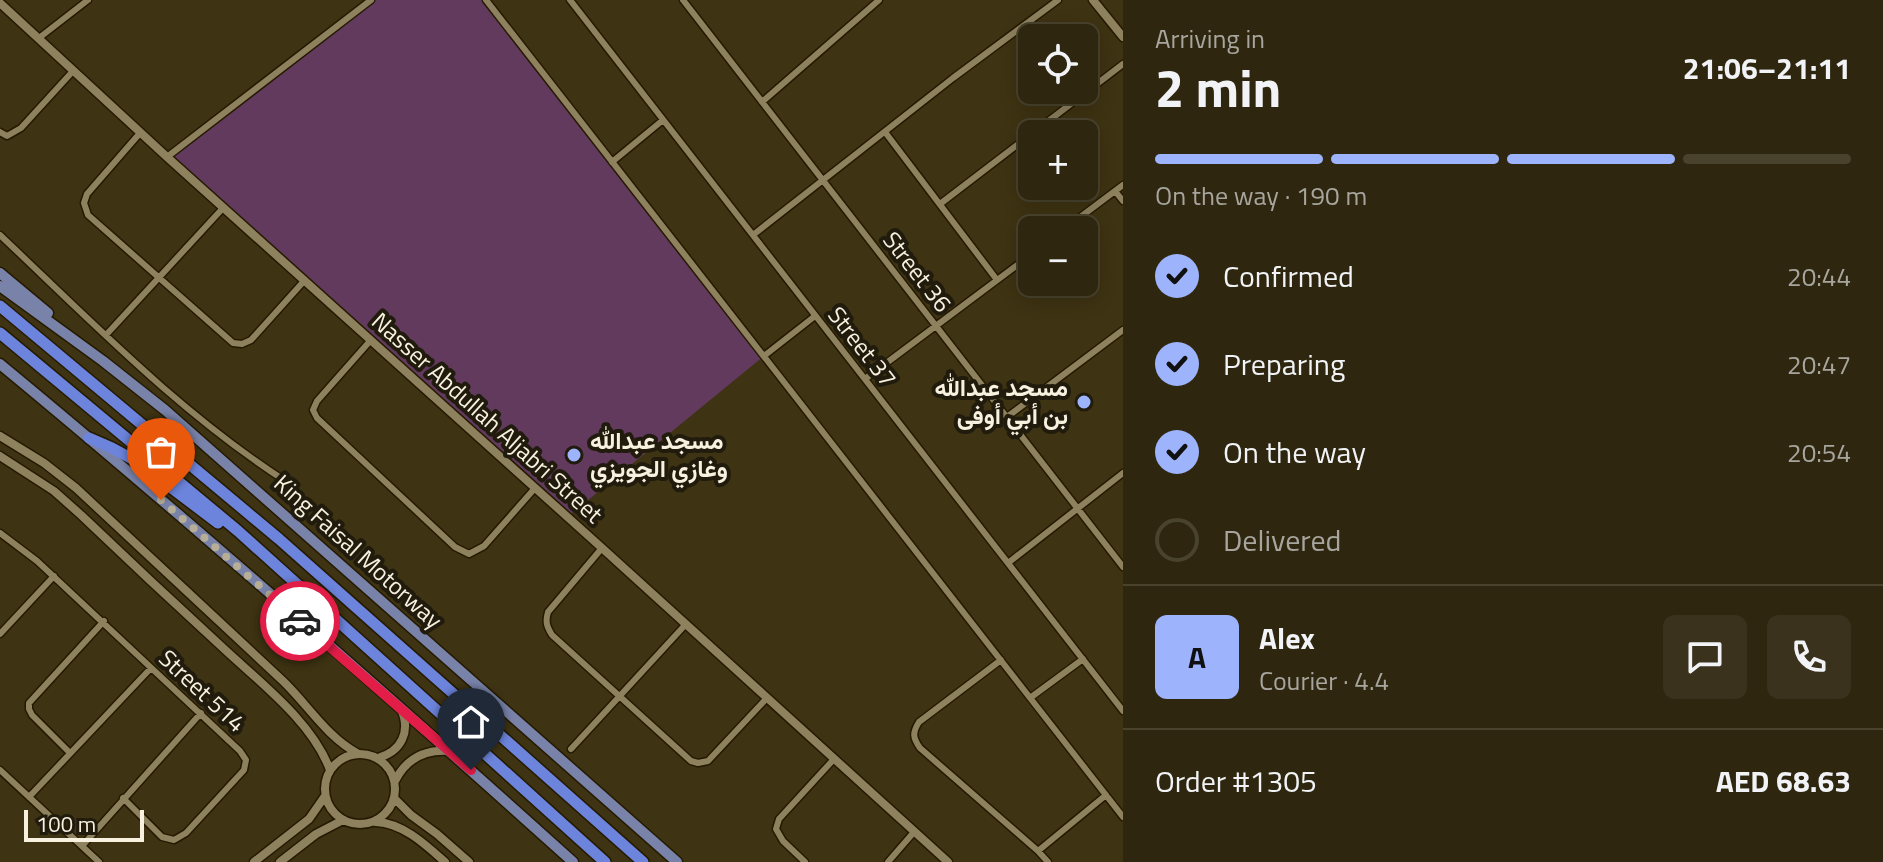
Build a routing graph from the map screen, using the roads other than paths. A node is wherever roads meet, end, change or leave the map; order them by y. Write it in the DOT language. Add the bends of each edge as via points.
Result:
graph roads {
  1 [pos="88,0"];
  2 [pos="371,0"];
  3 [pos="486,0"];
  4 [pos="683,0"];
  5 [pos="865,0"];
  6 [pos="879,0"];
  7 [pos="1058,0"];
  8 [pos="1093,0"];
  9 [pos="574,2"];
  10 [pos="0,3"];
  11 [pos="871,7"];
  12 [pos="1121,32"];
  13 [pos="39,38"];
  14 [pos="1123,64"];
  15 [pos="73,71"];
  16 [pos="762,102"];
  17 [pos="663,120"];
  18 [pos="0,132"];
  19 [pos="885,132"];
  20 [pos="140,133"];
  21 [pos="167,157"];
  22 [pos="612,162"];
  23 [pos="824,181"];
  24 [pos="1123,185"];
  25 [pos="1115,191"];
  26 [pos="1123,201"];
  27 [pos="940,204"];
  28 [pos="223,208"];
  29 [pos="1082,216"];
  30 [pos="0,235"];
  31 [pos="753,235"];
  32 [pos="1018,264"];
  33 [pos="0,273"];
  34 [pos="159,278"];
  35 [pos="997,280"];
  36 [pos="304,281"];
  37 [pos="0,286"];
  38 [pos="0,306"];
  39 [pos="815,316"];
  40 [pos="936,326"];
  41 [pos="1123,330"];
  42 [pos="0,333"];
  43 [pos="106,335"];
  44 [pos="72,338"];
  45 [pos="370,341"];
  46 [pos="764,356"];
  47 [pos="0,364"];
  48 [pos="865,379"];
  49 [pos="1007,417"];
  50 [pos="0,436"];
  51 [pos="89,438"];
  52 [pos="0,456"];
  53 [pos="1123,473"];
  54 [pos="290,484"];
  55 [pos="535,488"];
  56 [pos="1078,508"];
  57 [pos="95,528"];
  58 [pos="238,531"];
  59 [pos="0,533"];
  60 [pos="602,548"];
  61 [pos="145,554"];
  62 [pos="1008,563"];
  63 [pos="1123,567"];
  64 [pos="54,576"];
  65 [pos="104,621"];
  66 [pos="686,624"];
  67 [pos="0,634"];
  68 [pos="1083,659"];
  69 [pos="1001,660"];
  70 [pos="151,668"];
  71 [pos="620,696"];
  72 [pos="767,698"];
  73 [pos="1030,698"];
  74 [pos="400,708"];
  75 [pos="1123,711"];
  76 [pos="201,713"];
  77 [pos="571,749"];
  78 [pos="450,751"];
  79 [pos="70,753"];
  80 [pos="357,753"];
  81 [pos="378,758"];
  82 [pos="834,759"];
  83 [pos="0,770"];
  84 [pos="330,770"];
  85 [pos="395,781"];
  86 [pos="1106,795"];
  87 [pos="325,796"];
  88 [pos="29,797"];
  89 [pos="123,798"];
  90 [pos="394,798"];
  91 [pos="1123,817"];
  92 [pos="343,820"];
  93 [pos="371,823"];
  94 [pos="914,832"];
  95 [pos="82,846"];
  96 [pos="1038,851"];
  97 [pos="99,862"];
  98 [pos="254,862"];
  99 [pos="280,862"];
  100 [pos="445,862"];
  101 [pos="469,862"];
  102 [pos="573,862"];
  103 [pos="605,862"];
  104 [pos="643,862"];
  105 [pos="677,862"];
  106 [pos="805,862"];
  107 [pos="888,862"];
  108 [pos="948,862"];
  109 [pos="1048,862"];
  1 -- 13 [label="street"];
  2 -- 21 [label="street"];
  3 -- 22 [label="street"];
  4 -- 16 [label="street, Street 36"];
  5 -- 11 [label="street"];
  6 -- 11 [label="street"];
  7 -- 19 [label="street"];
  8 -- 12 [label="street"];
  9 -- 17 [label="street, Street 37"];
  10 -- 13 [label="street, Nasser Abdullah Aljabri Street"];
  11 -- 16 [label="street"];
  13 -- 15 [label="street, Nasser Abdullah Aljabri Street"];
  14 -- 27 [label="street"];
  15 -- 18 [label="street" via="21,128 7,136"];
  15 -- 20 [label="street, Nasser Abdullah Aljabri Street"];
  16 -- 23 [label="street, Street 36"];
  17 -- 22 [label="street"];
  17 -- 31 [label="street, Street 37"];
  19 -- 23 [label="street"];
  19 -- 27 [label="street"];
  20 -- 21 [label="street, Nasser Abdullah Aljabri Street"];
  20 -- 34 [label="street" via="84,203 88,215"];
  21 -- 28 [label="street, Nasser Abdullah Aljabri Street"];
  22 -- 46 [label="street"];
  23 -- 31 [label="street"];
  23 -- 40 [label="street, Street 36"];
  24 -- 25 [label="street"];
  25 -- 26 [label="street"];
  25 -- 29 [label="street"];
  27 -- 35 [label="street"];
  28 -- 34 [label="street"];
  28 -- 36 [label="street, Nasser Abdullah Aljabri Street"];
  30 -- 43 [label="street"];
  31 -- 39 [label="street, Street 37"];
  32 -- 35 [label="street"];
  33 -- 44 [label="main road"];
  34 -- 36 [label="street" via="225,337 242,344"];
  34 -- 43 [label="street"];
  35 -- 40 [label="street"];
  36 -- 45 [label="street, Nasser Abdullah Aljabri Street"];
  37 -- 44 [label="main road, King Faisal Motorway"];
  38 -- 104 [label="highway, King Faisal Motorway" via="279,539"];
  39 -- 46 [label="street"];
  39 -- 48 [label="street, Street 37"];
  40 -- 48 [label="street"];
  40 -- 49 [label="street, Street 36"];
  41 -- 49 [label="street"];
  42 -- 58 [label="highway"];
  43 -- 54 [label="street" via="213,431"];
  44 -- 105 [label="main road, King Faisal Motorway" via="194,436"];
  45 -- 55 [label="street, Nasser Abdullah Aljabri Street"];
  45 -- 55 [label="street" via="313,410 455,547 469,554 484,546"];
  46 -- 69 [label="street"];
  47 -- 51 [label="main road"];
  48 -- 62 [label="street, Street 37"];
  49 -- 56 [label="street, Street 36"];
  50 -- 61 [label="street" via="60,475"];
  51 -- 58 [label="highway" via="136,461 210,518"];
  51 -- 74 [label="main road"];
  52 -- 57 [label="street" via="54,491"];
  53 -- 56 [label="street"];
  55 -- 60 [label="street, Nasser Abdullah Aljabri Street"];
  56 -- 62 [label="street"];
  56 -- 63 [label="street, Street 36"];
  57 -- 61 [label="street" via="134,558"];
  57 -- 84 [label="street" via="286,708 316,743"];
  58 -- 103 [label="highway"];
  59 -- 64 [label="street, Street 514"];
  60 -- 66 [label="street, Nasser Abdullah Aljabri Street"];
  60 -- 71 [label="street" via="546,620 552,635"];
  61 -- 80 [label="street" via="290,688 338,741"];
  62 -- 68 [label="street, Street 37"];
  64 -- 65 [label="street, Street 514"];
  64 -- 67 [label="street"];
  65 -- 70 [label="street, Street 514"];
  65 -- 79 [label="street" via="29,703 32,715"];
  66 -- 71 [label="street"];
  66 -- 72 [label="street, Nasser Abdullah Aljabri Street"];
  68 -- 73 [label="street"];
  68 -- 75 [label="street, Street 37"];
  69 -- 73 [label="street"];
  69 -- 96 [label="street" via="919,722 913,739"];
  70 -- 76 [label="street, Street 514"];
  70 -- 79 [label="street"];
  71 -- 72 [label="street" via="698,763 708,761"];
  71 -- 77 [label="street"];
  72 -- 82 [label="street, Nasser Abdullah Aljabri Street"];
  73 -- 86 [label="street"];
  74 -- 78 [label="main road"];
  74 -- 81 [label="street" via="404,736 394,751"];
  76 -- 89 [label="street"];
  76 -- 89 [label="street, Street 514" via="240,751 246,760 244,770 174,840 162,837"];
  78 -- 85 [label="street" via="417,756"];
  78 -- 102 [label="main road"];
  79 -- 88 [label="street"];
  80 -- 81 [label="street"];
  80 -- 84 [label="street"];
  81 -- 85 [label="street"];
  82 -- 94 [label="street, Nasser Abdullah Aljabri Street"];
  82 -- 106 [label="street" via="779,819 776,829"];
  83 -- 88 [label="street"];
  84 -- 87 [label="street"];
  85 -- 90 [label="street"];
  86 -- 91 [label="street"];
  86 -- 96 [label="street"];
  87 -- 92 [label="street"];
  87 -- 98 [label="street" via="309,819"];
  88 -- 95 [label="street"];
  89 -- 95 [label="street"];
  90 -- 93 [label="street" via="388,811"];
  90 -- 101 [label="street"];
  92 -- 93 [label="street"];
  92 -- 99 [label="street"];
  93 -- 100 [label="street" via="400,828"];
  94 -- 107 [label="street"];
  94 -- 108 [label="street, Nasser Abdullah Aljabri Street"];
  95 -- 97 [label="street"];
  96 -- 109 [label="street"];
}
